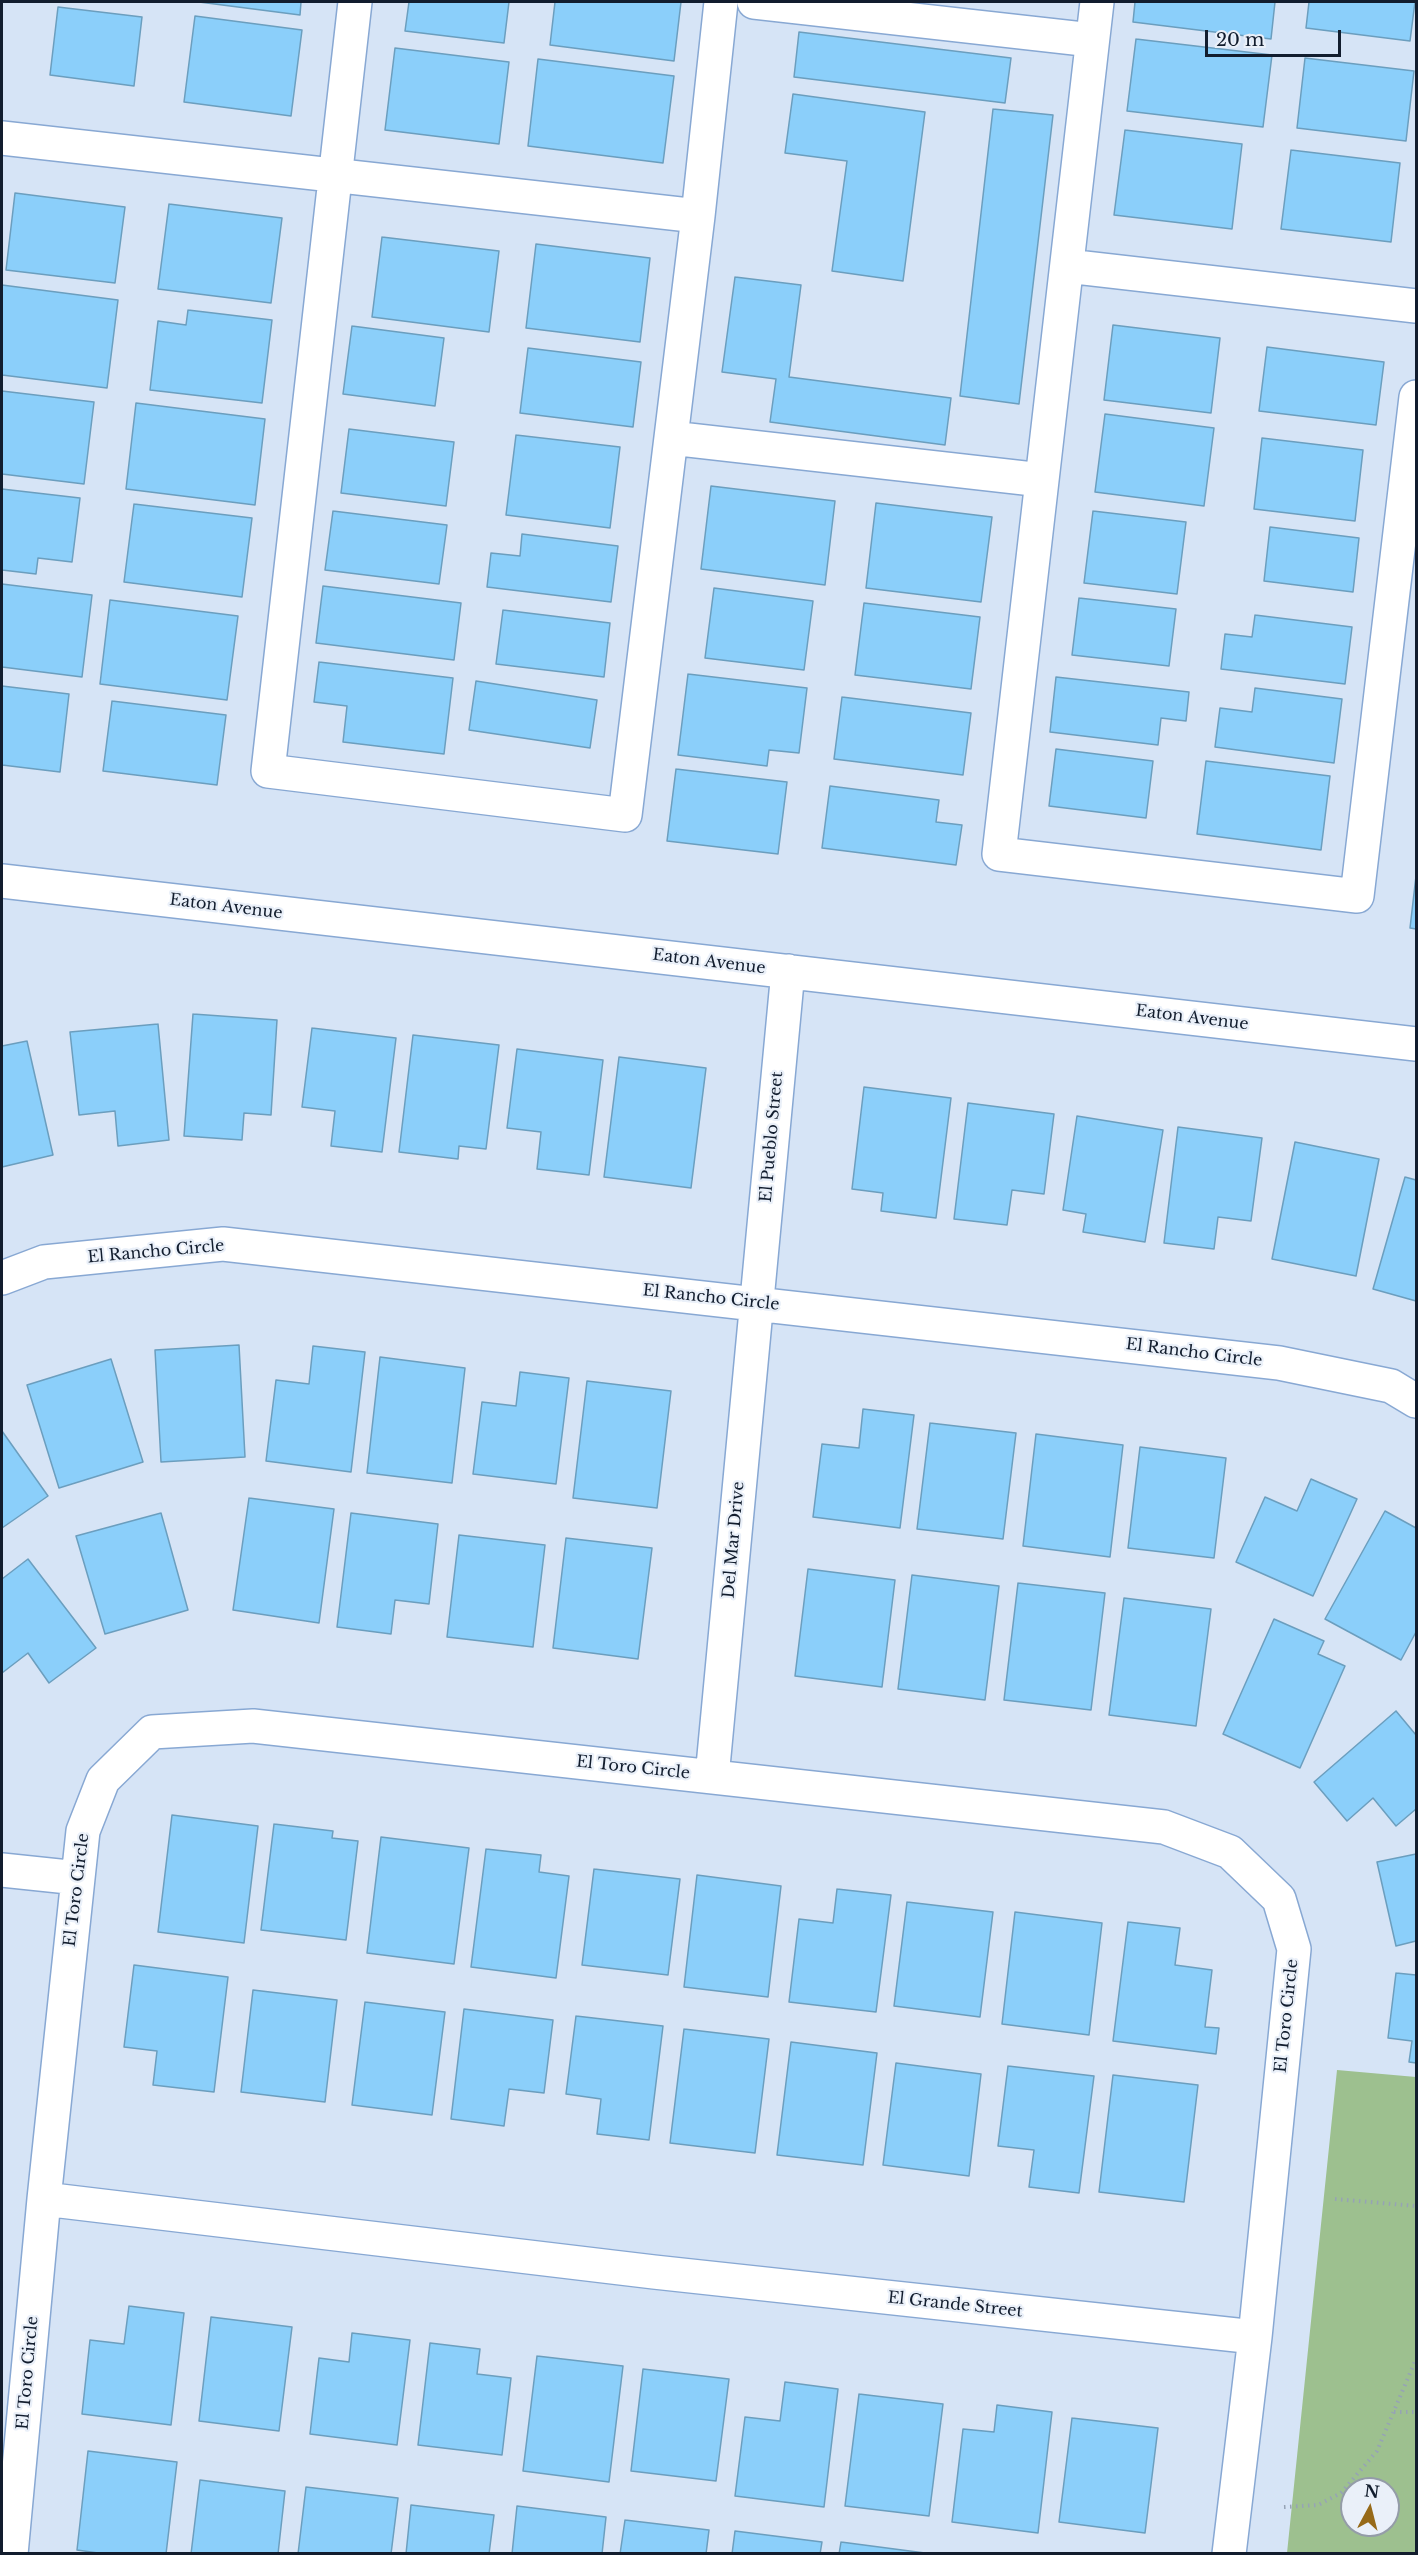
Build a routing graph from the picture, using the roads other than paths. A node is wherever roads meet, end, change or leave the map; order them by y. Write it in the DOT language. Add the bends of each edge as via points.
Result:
graph roads {
  1 [pos="355,2"];
  2 [pos="722,2"];
  3 [pos="754,2"];
  4 [pos="1097,2"];
  5 [pos="1092,40"];
  6 [pos="2,138"];
  7 [pos="335,175"];
  8 [pos="698,216"];
  9 [pos="1067,266"];
  10 [pos="1416,306"];
  11 [pos="1416,397"];
  12 [pos="671,438"];
  13 [pos="1042,480"];
  14 [pos="2,881"];
  15 [pos="788,971"];
  16 [pos="1416,1044"];
  17 [pos="2,1278"];
  18 [pos="757,1303"];
  19 [pos="1416,1401"];
  20 [pos="712,1777"];
  21 [pos="2,1870"];
  22 [pos="78,1878"];
  23 [pos="44,2199"];
  24 [pos="1256,2337"];
  25 [pos="14,2394"];
  26 [pos="11,2553"];
  27 [pos="1229,2553"];
  1 -- 7 [label="street"];
  2 -- 8 [label="street"];
  3 -- 5 [label="street"];
  4 -- 5 [label="street"];
  5 -- 9 [label="street"];
  6 -- 7 [label="street"];
  7 -- 8 [label="street"];
  7 -- 12 [label="street" via="268,771 625,815"];
  8 -- 12 [label="street"];
  9 -- 10 [label="street"];
  9 -- 13 [label="street"];
  11 -- 13 [label="street" via="1357,896 999,854"];
  12 -- 13 [label="street"];
  14 -- 15 [label="street, Eaton Avenue"];
  15 -- 16 [label="street, Eaton Avenue"];
  15 -- 18 [label="street, El Pueblo Street"];
  17 -- 18 [label="street, El Rancho Circle" via="44,1262 223,1244"];
  18 -- 19 [label="street, El Rancho Circle" via="1278,1363 1391,1386"];
  18 -- 20 [label="street, Del Mar Drive"];
  20 -- 22 [label="street, El Toro Circle" via="254,1726 152,1732 103,1779 83,1831"];
  20 -- 24 [label="street, El Toro Circle" via="1164,1827 1230,1852 1279,1899 1294,1948"];
  21 -- 22 [label="street"];
  22 -- 23 [label="street, El Toro Circle"];
  23 -- 24 [label="street, El Grande Street" via="654,2272"];
  23 -- 25 [label="street, El Toro Circle"];
  24 -- 27 [label="street, El Toro Circle"];
  25 -- 26 [label="street, El Toro Circle"];
}
